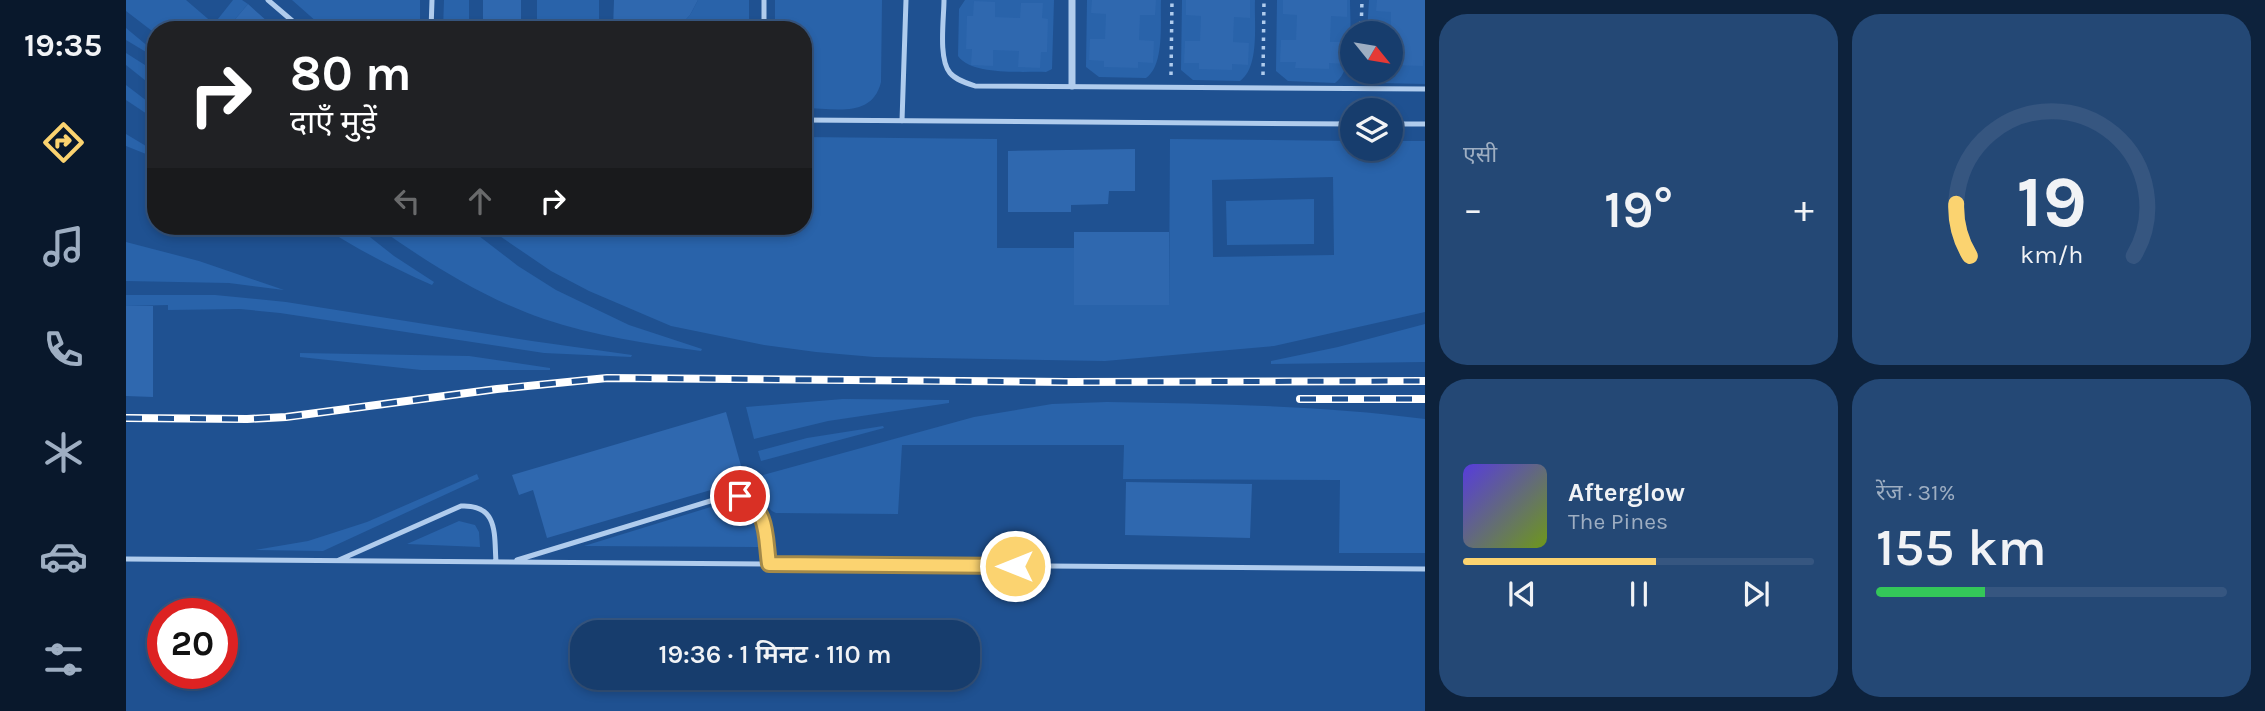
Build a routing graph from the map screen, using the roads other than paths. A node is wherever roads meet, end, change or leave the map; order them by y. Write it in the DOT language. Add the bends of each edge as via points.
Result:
graph roads {
  1 [pos="268,0"];
  2 [pos="432,0"];
  3 [pos="764,0"];
  4 [pos="906,0"];
  5 [pos="944,0"];
  6 [pos="1072,0"];
  7 [pos="292,21"];
  8 [pos="431,21"];
  9 [pos="764,21"];
  10 [pos="1072,86"];
  11 [pos="1425,89"];
  12 [pos="812,120"];
  13 [pos="902,121"];
  14 [pos="1340,124"];
  15 [pos="1403,124"];
  16 [pos="1425,124"];
  17 [pos="126,559"];
  18 [pos="336,561"];
  19 [pos="496,562"];
  20 [pos="510,562"];
  21 [pos="769,564"];
  22 [pos="1425,569"];
  1 -- 7 [label="lane"];
  2 -- 8 [label="lane"];
  3 -- 9 [label="lane"];
  4 -- 13 [label="lane"];
  5 -- 10 [label="lane" via="943,59 961,82"];
  6 -- 10 [label="street"];
  10 -- 11 [label="lane"];
  12 -- 13 [label="lane"];
  13 -- 14 [label="lane"];
  15 -- 16 [label="lane"];
  17 -- 18 [label="lane"];
  18 -- 19 [label="lane"];
  18 -- 19 [label="lane" via="470,505 492,519"];
  19 -- 20 [label="lane"];
  20 -- 21 [label="lane"];
  20 -- 21 [label="lane" via="730,495 749,500 760,513"];
  21 -- 22 [label="lane"];
}
